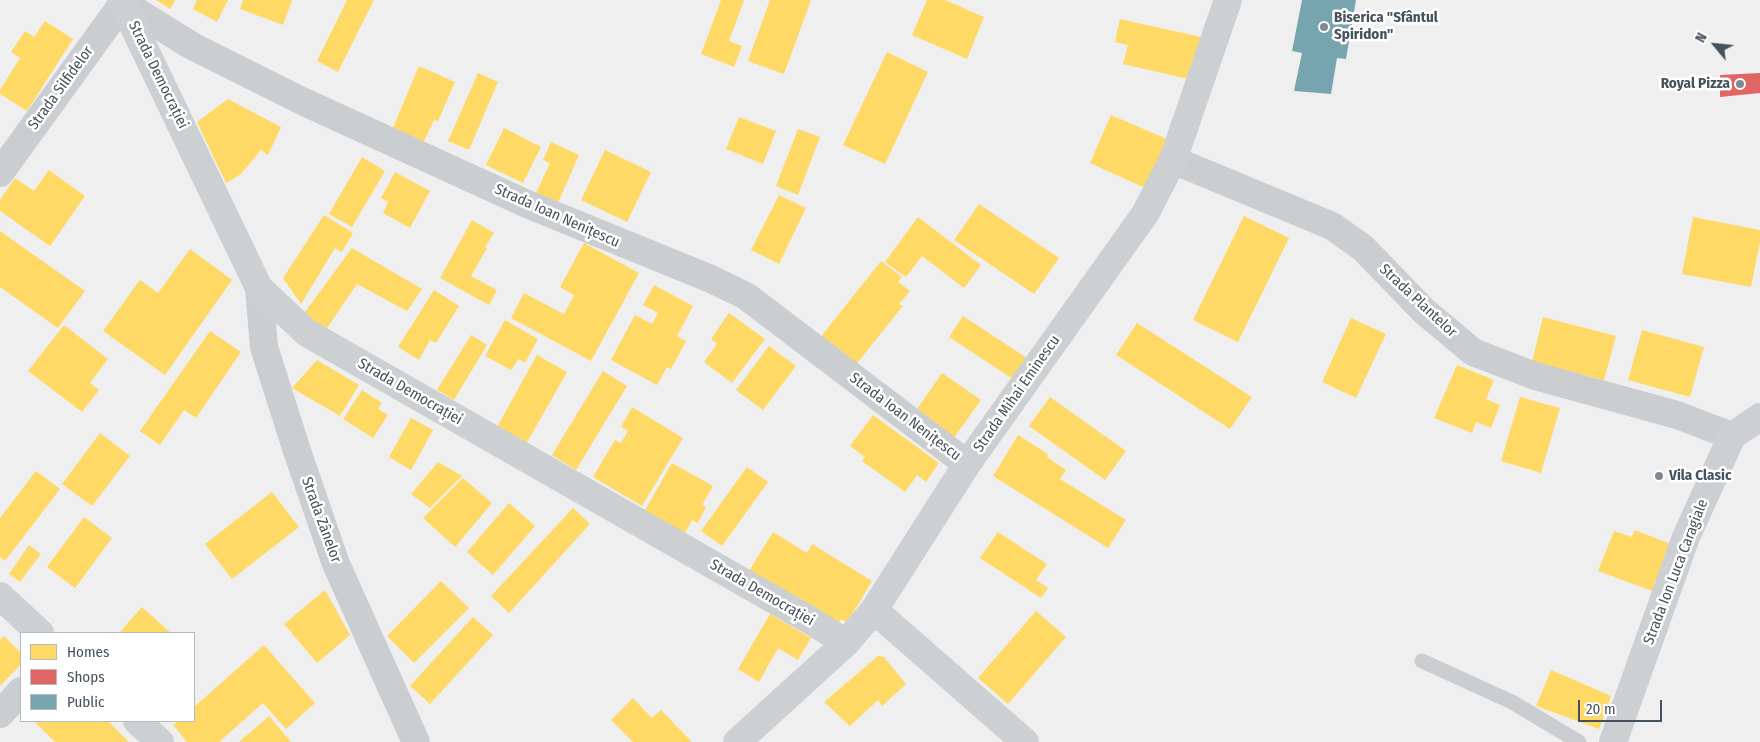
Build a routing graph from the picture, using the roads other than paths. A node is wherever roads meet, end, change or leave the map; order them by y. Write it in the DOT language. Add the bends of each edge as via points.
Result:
graph roads {
  1 [pos="1228,0"];
  2 [pos="122,2"];
  3 [pos="1173,160"];
  4 [pos="0,173"];
  5 [pos="260,288"];
  6 [pos="1760,417"];
  7 [pos="1732,436"];
  8 [pos="968,464"];
  9 [pos="0,596"];
  10 [pos="874,610"];
  11 [pos="39,632"];
  12 [pos="846,643"];
  13 [pos="1422,661"];
  14 [pos="20,692"];
  15 [pos="0,714"];
  16 [pos="137,722"];
  17 [pos="160,742"];
  18 [pos="416,742"];
  19 [pos="737,742"];
  20 [pos="1025,742"];
  21 [pos="1579,742"];
  22 [pos="1613,742"];
  1 -- 3 [label="street, Strada Mihai Eminescu"];
  2 -- 4 [label="street, Strada Silfidelor"];
  2 -- 5 [label="street, Strada Democrației"];
  2 -- 8 [label="street, Strada Ioan Nenițescu" via="192,46 302,101 527,204 712,278 746,296"];
  3 -- 7 [label="street, Strada Plantelor" via="1332,226 1362,248 1424,311 1473,352 1535,376 1677,415"];
  3 -- 8 [label="street, Strada Mihai Eminescu" via="1145,214"];
  5 -- 12 [label="street, Strada Democrației" via="307,332"];
  5 -- 18 [label="street, Strada Zânelor" via="264,346 296,451 336,564"];
  6 -- 7 [label="street"];
  7 -- 22 [label="street, Strada Ion Luca Caragiale" via="1686,537"];
  8 -- 10 [label="street, Strada Mihai Eminescu"];
  9 -- 11 [label="street"];
  10 -- 12 [label="street, Strada Mihai Eminescu"];
  10 -- 20 [label="street"];
  12 -- 19 [label="street, Strada Mihai Eminescu"];
  13 -- 21 [label="lane" via="1512,702"];
  14 -- 15 [label="street"];
  16 -- 17 [label="street"];
}
